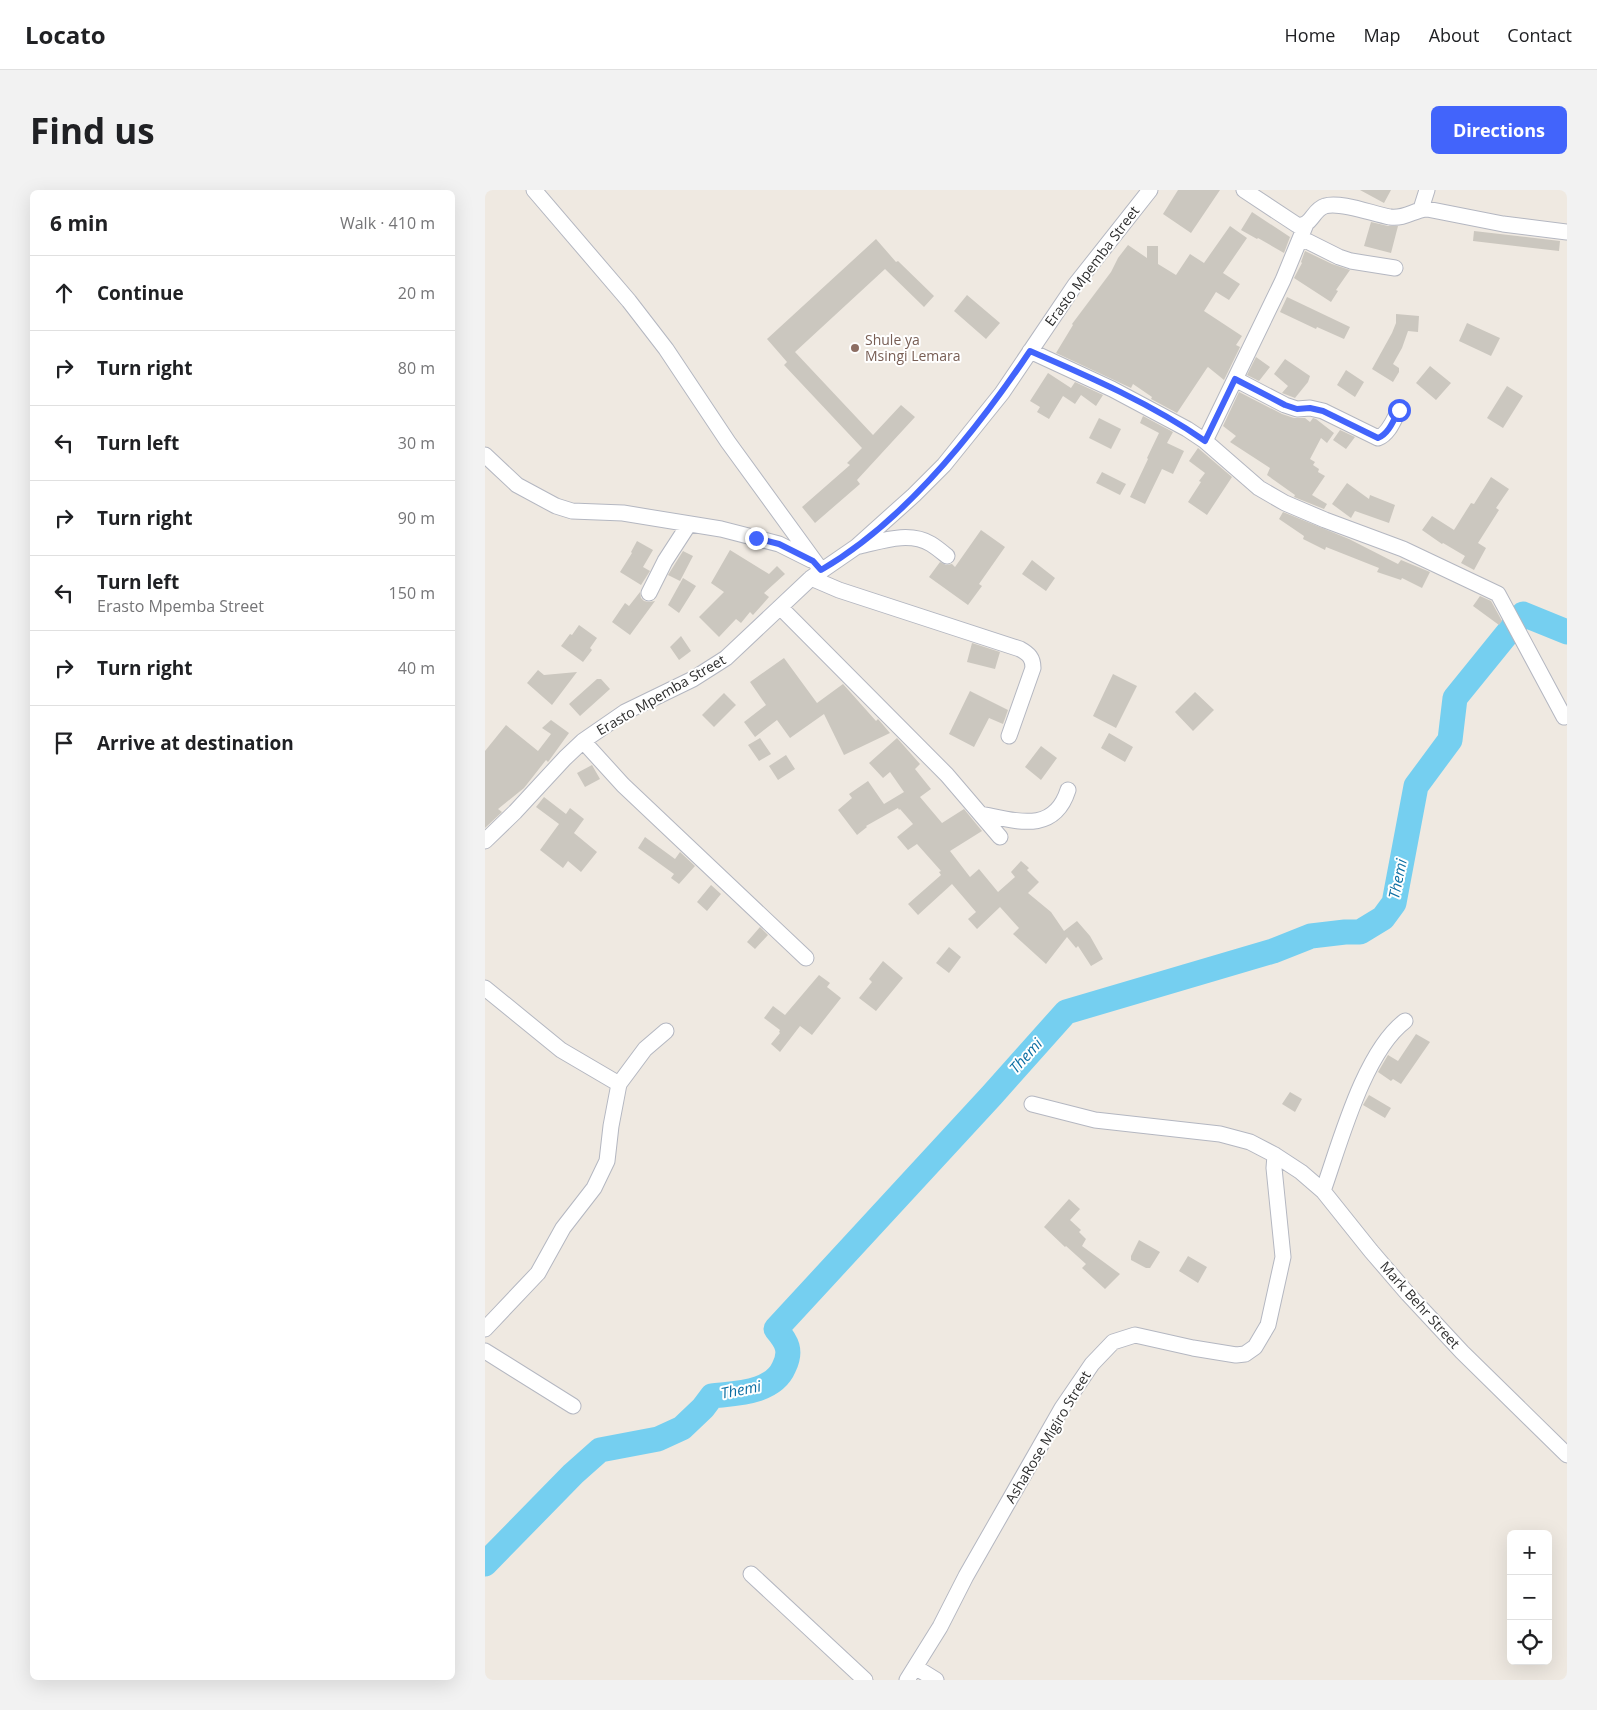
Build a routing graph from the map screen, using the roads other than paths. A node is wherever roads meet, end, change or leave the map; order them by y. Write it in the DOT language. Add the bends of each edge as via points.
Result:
graph roads {
  1 [pos="534,190"];
  2 [pos="1150,190"];
  3 [pos="1244,190"];
  4 [pos="1427,190"];
  5 [pos="1421,209"];
  6 [pos="1304,231"];
  7 [pos="1567,232"];
  8 [pos="1395,268"];
  9 [pos="1030,351"];
  10 [pos="1235,379"];
  11 [pos="1399,410"];
  12 [pos="1205,441"];
  13 [pos="485,455"];
  14 [pos="689,524"];
  15 [pos="856,547"];
  16 [pos="947,556"];
  17 [pos="815,570"];
  18 [pos="649,593"];
  19 [pos="780,607"];
  20 [pos="1564,717"];
  21 [pos="1009,736"];
  22 [pos="583,741"];
  23 [pos="1068,790"];
  24 [pos="981,814"];
  25 [pos="1000,837"];
  26 [pos="485,841"];
  27 [pos="806,958"];
  28 [pos="485,988"];
  29 [pos="1405,1021"];
  30 [pos="666,1031"];
  31 [pos="619,1084"];
  32 [pos="1032,1104"];
  33 [pos="1275,1155"];
  34 [pos="1323,1191"];
  35 [pos="485,1329"];
  36 [pos="485,1351"];
  37 [pos="573,1406"];
  38 [pos="1567,1455"];
  39 [pos="751,1574"];
  40 [pos="915,1667"];
  41 [pos="865,1680"];
  42 [pos="907,1680"];
  43 [pos="936,1680"];
  1 -- 17 [label="street" via="666,349"];
  2 -- 9 [label="street, Erasto Mpemba Street" via="1075,285"];
  3 -- 6 [label="street"];
  4 -- 5 [label="street"];
  5 -- 6 [label="street" via="1403,217 1325,206 1317,211"];
  5 -- 7 [label="street"];
  6 -- 8 [label="street" via="1339,257"];
  6 -- 10 [label="street"];
  9 -- 12 [label="street" via="1152,410"];
  9 -- 15 [label="street, Erasto Mpemba Street" via="1002,393 943,465 915,495"];
  10 -- 11 [label="street" via="1285,405 1323,411 1378,438 1389,429"];
  10 -- 12 [label="street"];
  12 -- 20 [label="street" via="1259,488 1285,503 1403,549 1498,594"];
  13 -- 14 [label="street" via="517,485 556,506 572,511 623,513"];
  14 -- 17 [label="street" via="779,544"];
  14 -- 18 [label="street"];
  15 -- 16 [label="street" via="897,537 918,539 930,543"];
  15 -- 17 [label="street, Erasto Mpemba Street"];
  17 -- 19 [label="street, Erasto Mpemba Street"];
  17 -- 21 [label="street" via="839,590 1029,654 1033,668"];
  19 -- 22 [label="street, Erasto Mpemba Street" via="743,644 711,669 625,712"];
  19 -- 24 [label="street" via="929,756"];
  22 -- 26 [label="street, Erasto Mpemba Street"];
  22 -- 27 [label="street" via="623,785"];
  23 -- 24 [label="street" via="1063,803 1051,816 1037,820 1019,821"];
  24 -- 25 [label="street"];
  28 -- 31 [label="street" via="561,1050"];
  29 -- 34 [label="street" via="1395,1029 1368,1070"];
  30 -- 31 [label="street" via="645,1049"];
  31 -- 35 [label="street" via="607,1161 594,1188 563,1228 539,1273"];
  32 -- 33 [label="street, Mark Behr Street" via="1095,1120 1220,1134 1250,1142"];
  33 -- 34 [label="street, Mark Behr Street"];
  33 -- 40 [label="street, AshaRose Migiro Street" via="1283,1257 1268,1325 1259,1342 1245,1354 1236,1355 1135,1335 1113,1342 1092,1364 1062,1408"];
  34 -- 38 [label="street, Mark Behr Street" via="1408,1294"];
  36 -- 37 [label="street"];
  39 -- 41 [label="street"];
  40 -- 42 [label="street, AshaRose Migiro Street"];
  40 -- 43 [label="street"];
}
